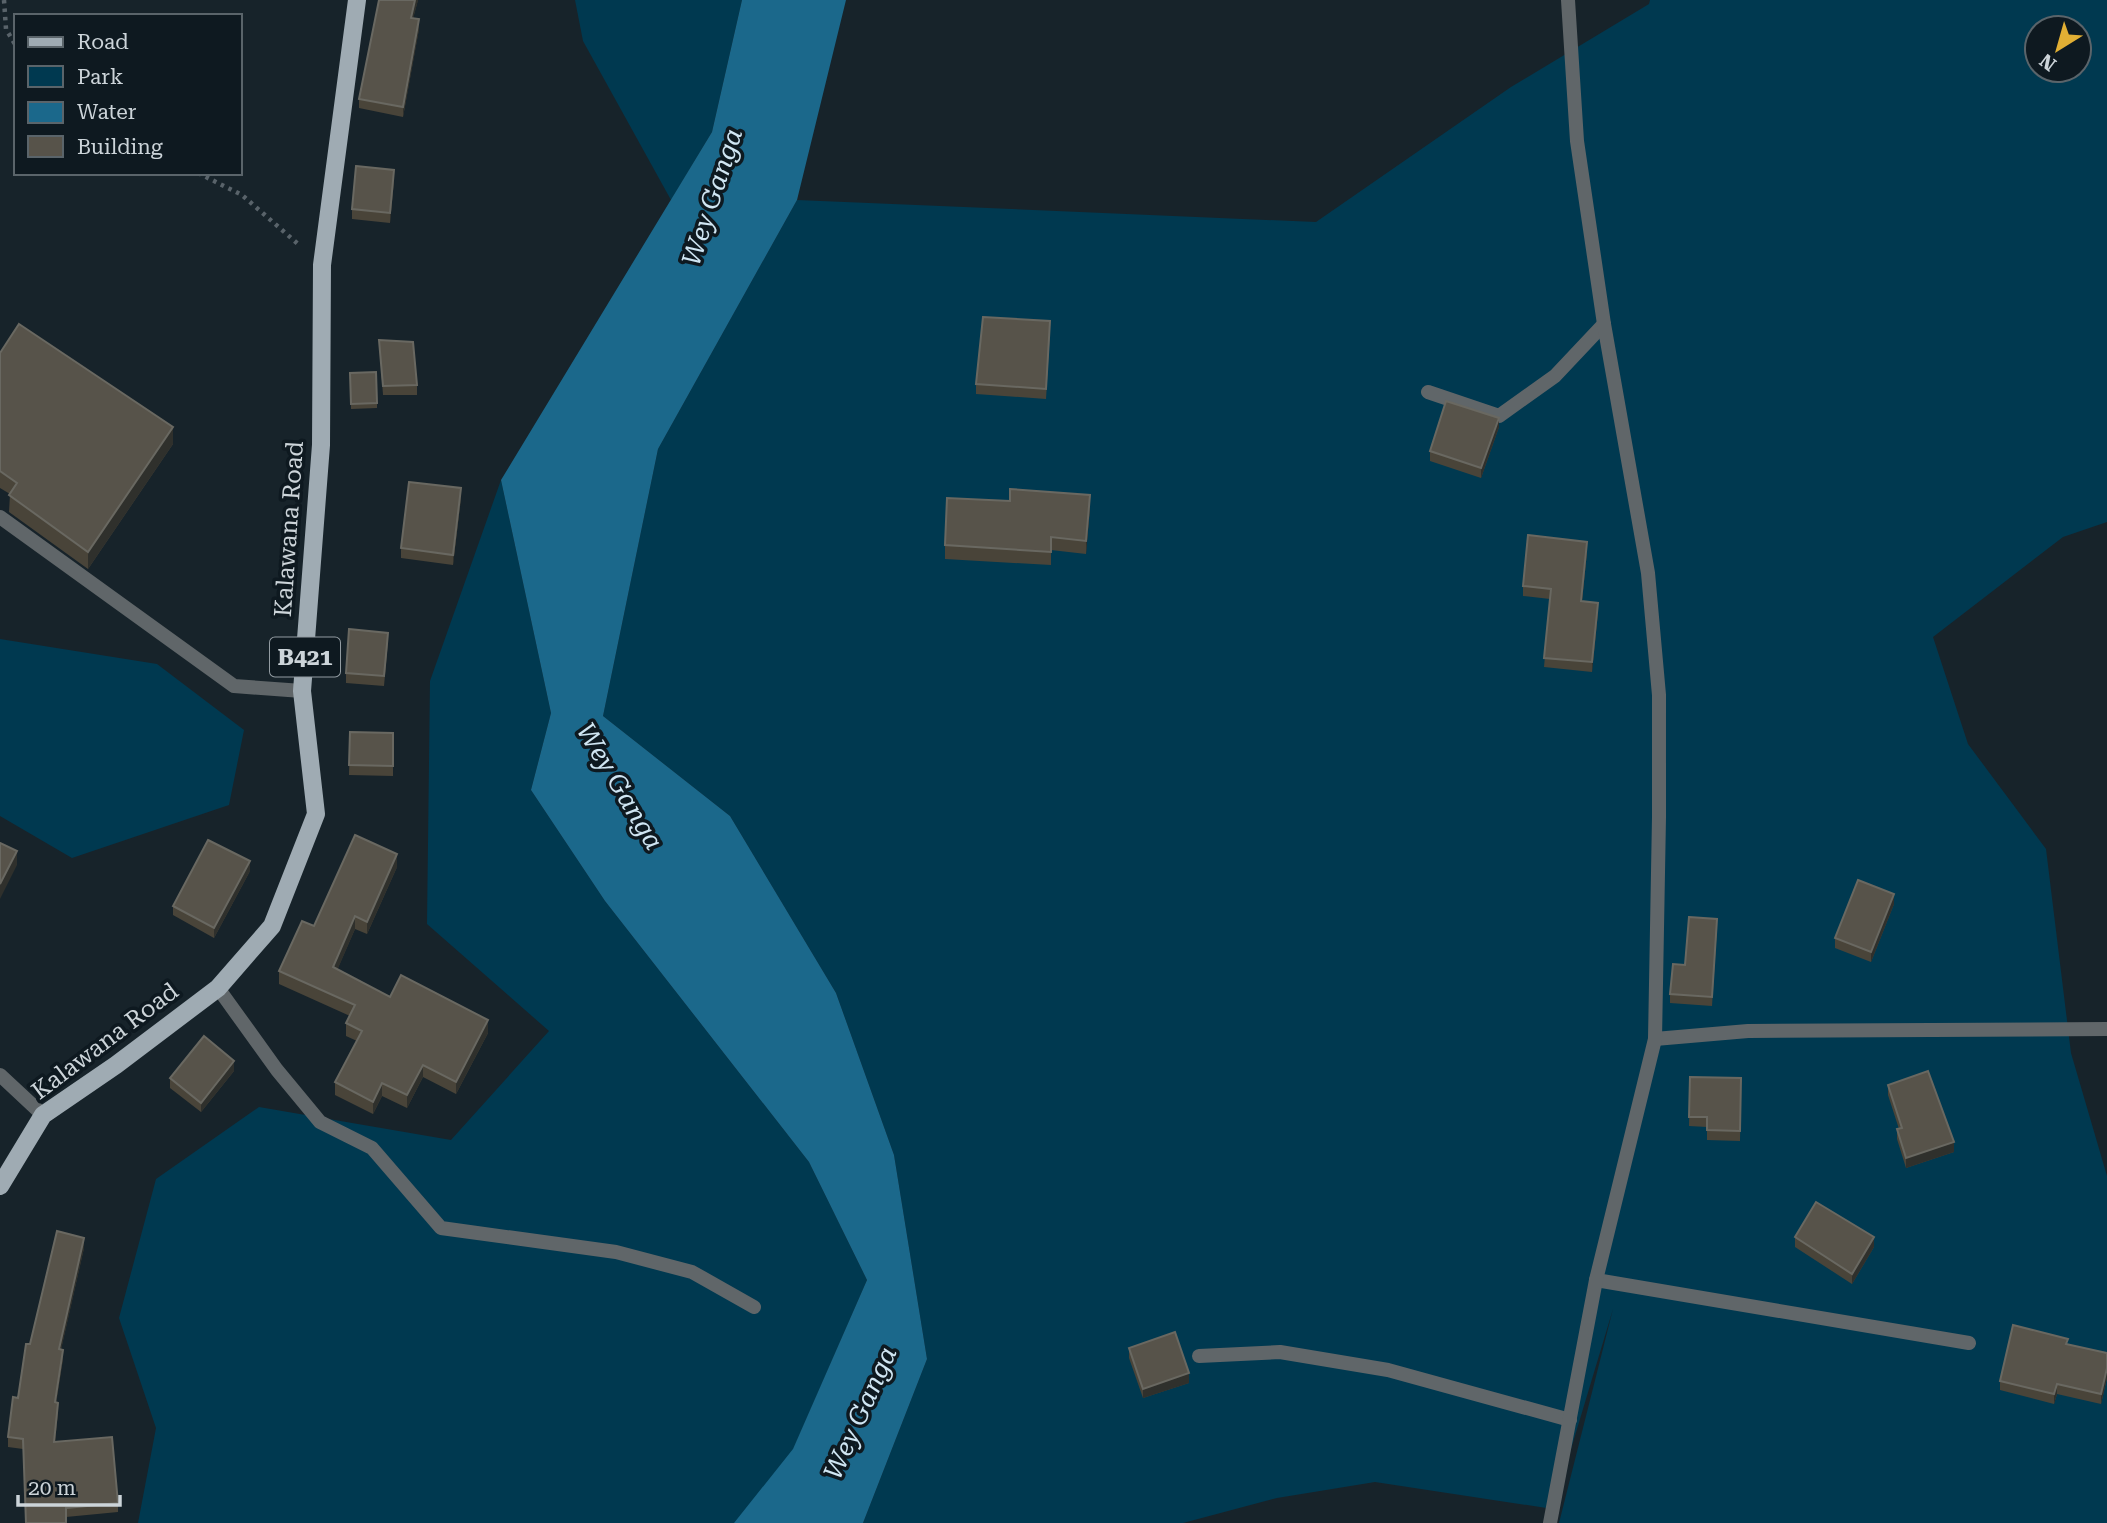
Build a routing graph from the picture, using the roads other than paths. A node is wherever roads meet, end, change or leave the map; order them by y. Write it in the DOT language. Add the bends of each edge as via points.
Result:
graph roads {
  1 [pos="357,0"];
  2 [pos="1568,0"];
  3 [pos="1604,324"];
  4 [pos="1427,392"];
  5 [pos="0,517"];
  6 [pos="302,691"];
  7 [pos="218,988"];
  8 [pos="2107,1029"];
  9 [pos="1655,1039"];
  10 [pos="0,1075"];
  11 [pos="43,1115"];
  12 [pos="0,1186"];
  13 [pos="1596,1280"];
  14 [pos="754,1307"];
  15 [pos="1969,1343"];
  16 [pos="1199,1356"];
  17 [pos="1570,1420"];
  18 [pos="1550,1523"];
  1 -- 6 [label="main road, Kalawana Road / B421" via="322,265 321,445"];
  2 -- 3 [label="street" via="1577,141"];
  3 -- 4 [label="street" via="1555,376 1499,415"];
  3 -- 9 [label="street" via="1648,573 1659,695"];
  5 -- 6 [label="street" via="234,686"];
  6 -- 7 [label="main road, Kalawana Road / B421" via="316,814 272,926"];
  7 -- 11 [label="main road, Kalawana Road / B421"];
  7 -- 14 [label="street" via="276,1070 320,1122 372,1148 441,1228 616,1252 692,1272"];
  8 -- 9 [label="street" via="1748,1031"];
  9 -- 13 [label="street"];
  10 -- 11 [label="street"];
  11 -- 12 [label="main road, Kalawana Road / B421"];
  13 -- 15 [label="street"];
  13 -- 17 [label="street"];
  16 -- 17 [label="street" via="1280,1352 1388,1370"];
  17 -- 18 [label="street"];
}
